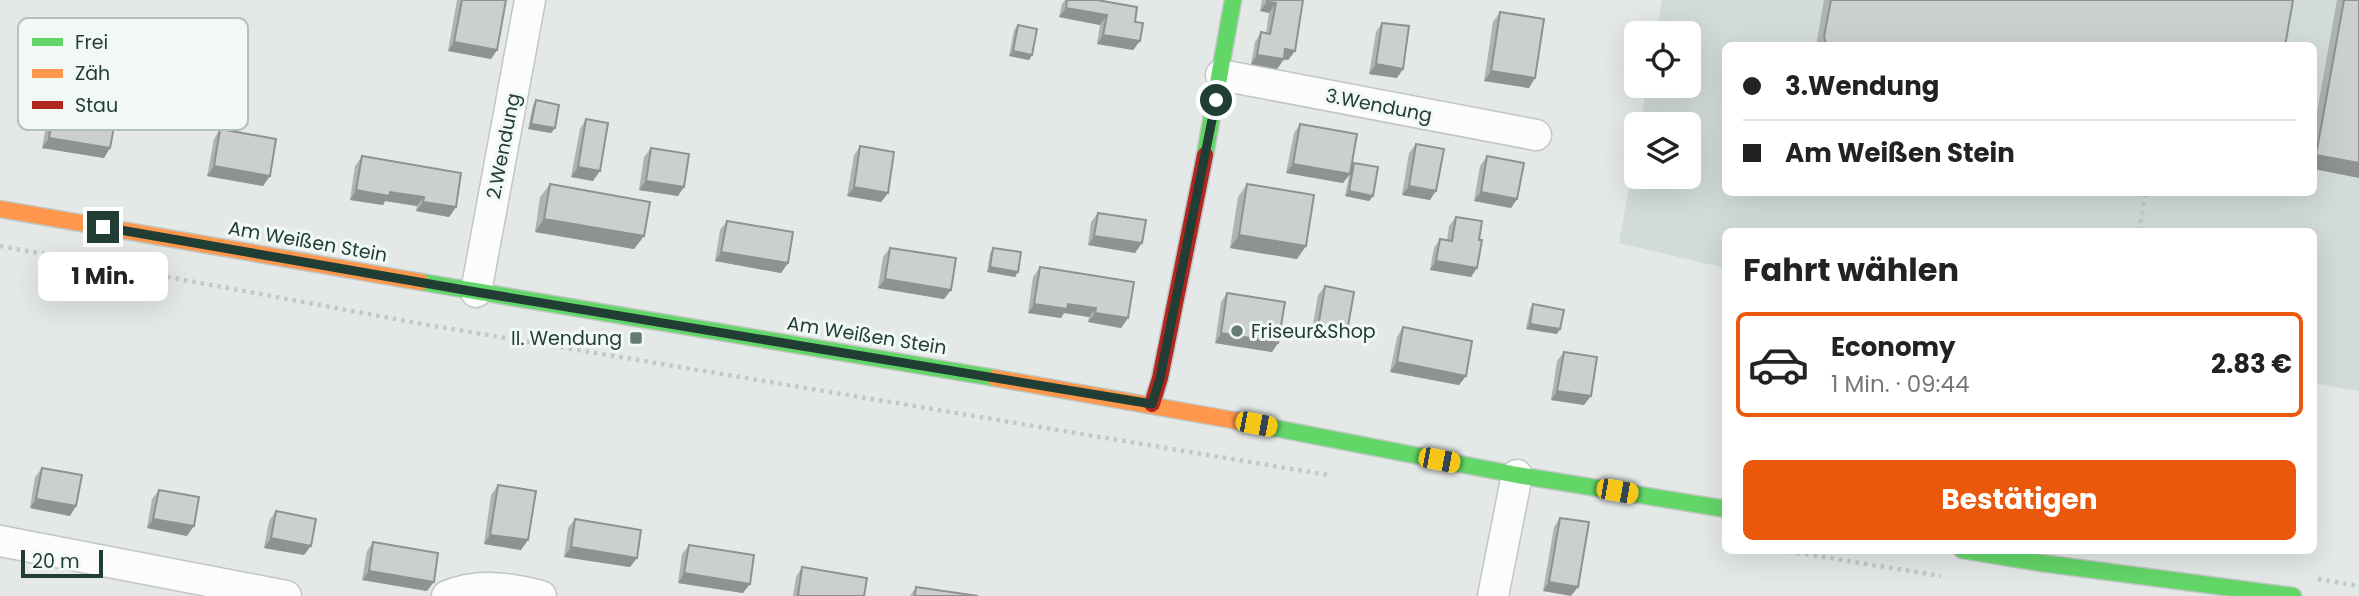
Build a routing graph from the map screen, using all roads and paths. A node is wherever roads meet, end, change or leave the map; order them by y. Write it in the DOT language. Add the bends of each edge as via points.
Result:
graph roads {
  1 [pos="530,0"];
  2 [pos="1233,0"];
  3 [pos="1222,75"];
  4 [pos="1536,135"];
  5 [pos="2145,196"];
  6 [pos="0,209"];
  7 [pos="2140,228"];
  8 [pos="0,246"];
  9 [pos="476,292"];
  10 [pos="1152,404"];
  11 [pos="1517,475"];
  12 [pos="1335,476"];
  13 [pos="1722,508"];
  14 [pos="0,541"];
  15 [pos="1805,554"];
  16 [pos="1986,554"];
  17 [pos="1944,576"];
  18 [pos="527,594"];
  19 [pos="286,596"];
  20 [pos="447,596"];
  21 [pos="1493,596"];
  22 [pos="2293,596"];
  1 -- 9 [label="street, 2.Wendung"];
  2 -- 3 [label="street"];
  3 -- 4 [label="street, 3.Wendung"];
  3 -- 10 [label="street"];
  5 -- 7 [label="path"];
  6 -- 9 [label="street, Am Weißen Stein"];
  8 -- 12 [label="path" via="428,325"];
  9 -- 10 [label="street, Am Weißen Stein"];
  10 -- 11 [label="street, Am Weißen Stein"];
  11 -- 13 [label="street, Am Weißen Stein"];
  11 -- 21 [label="street"];
  14 -- 19 [label="street"];
  15 -- 17 [label="path"];
  16 -- 22 [label="street"];
  18 -- 20 [label="street" via="482,586"];
}
